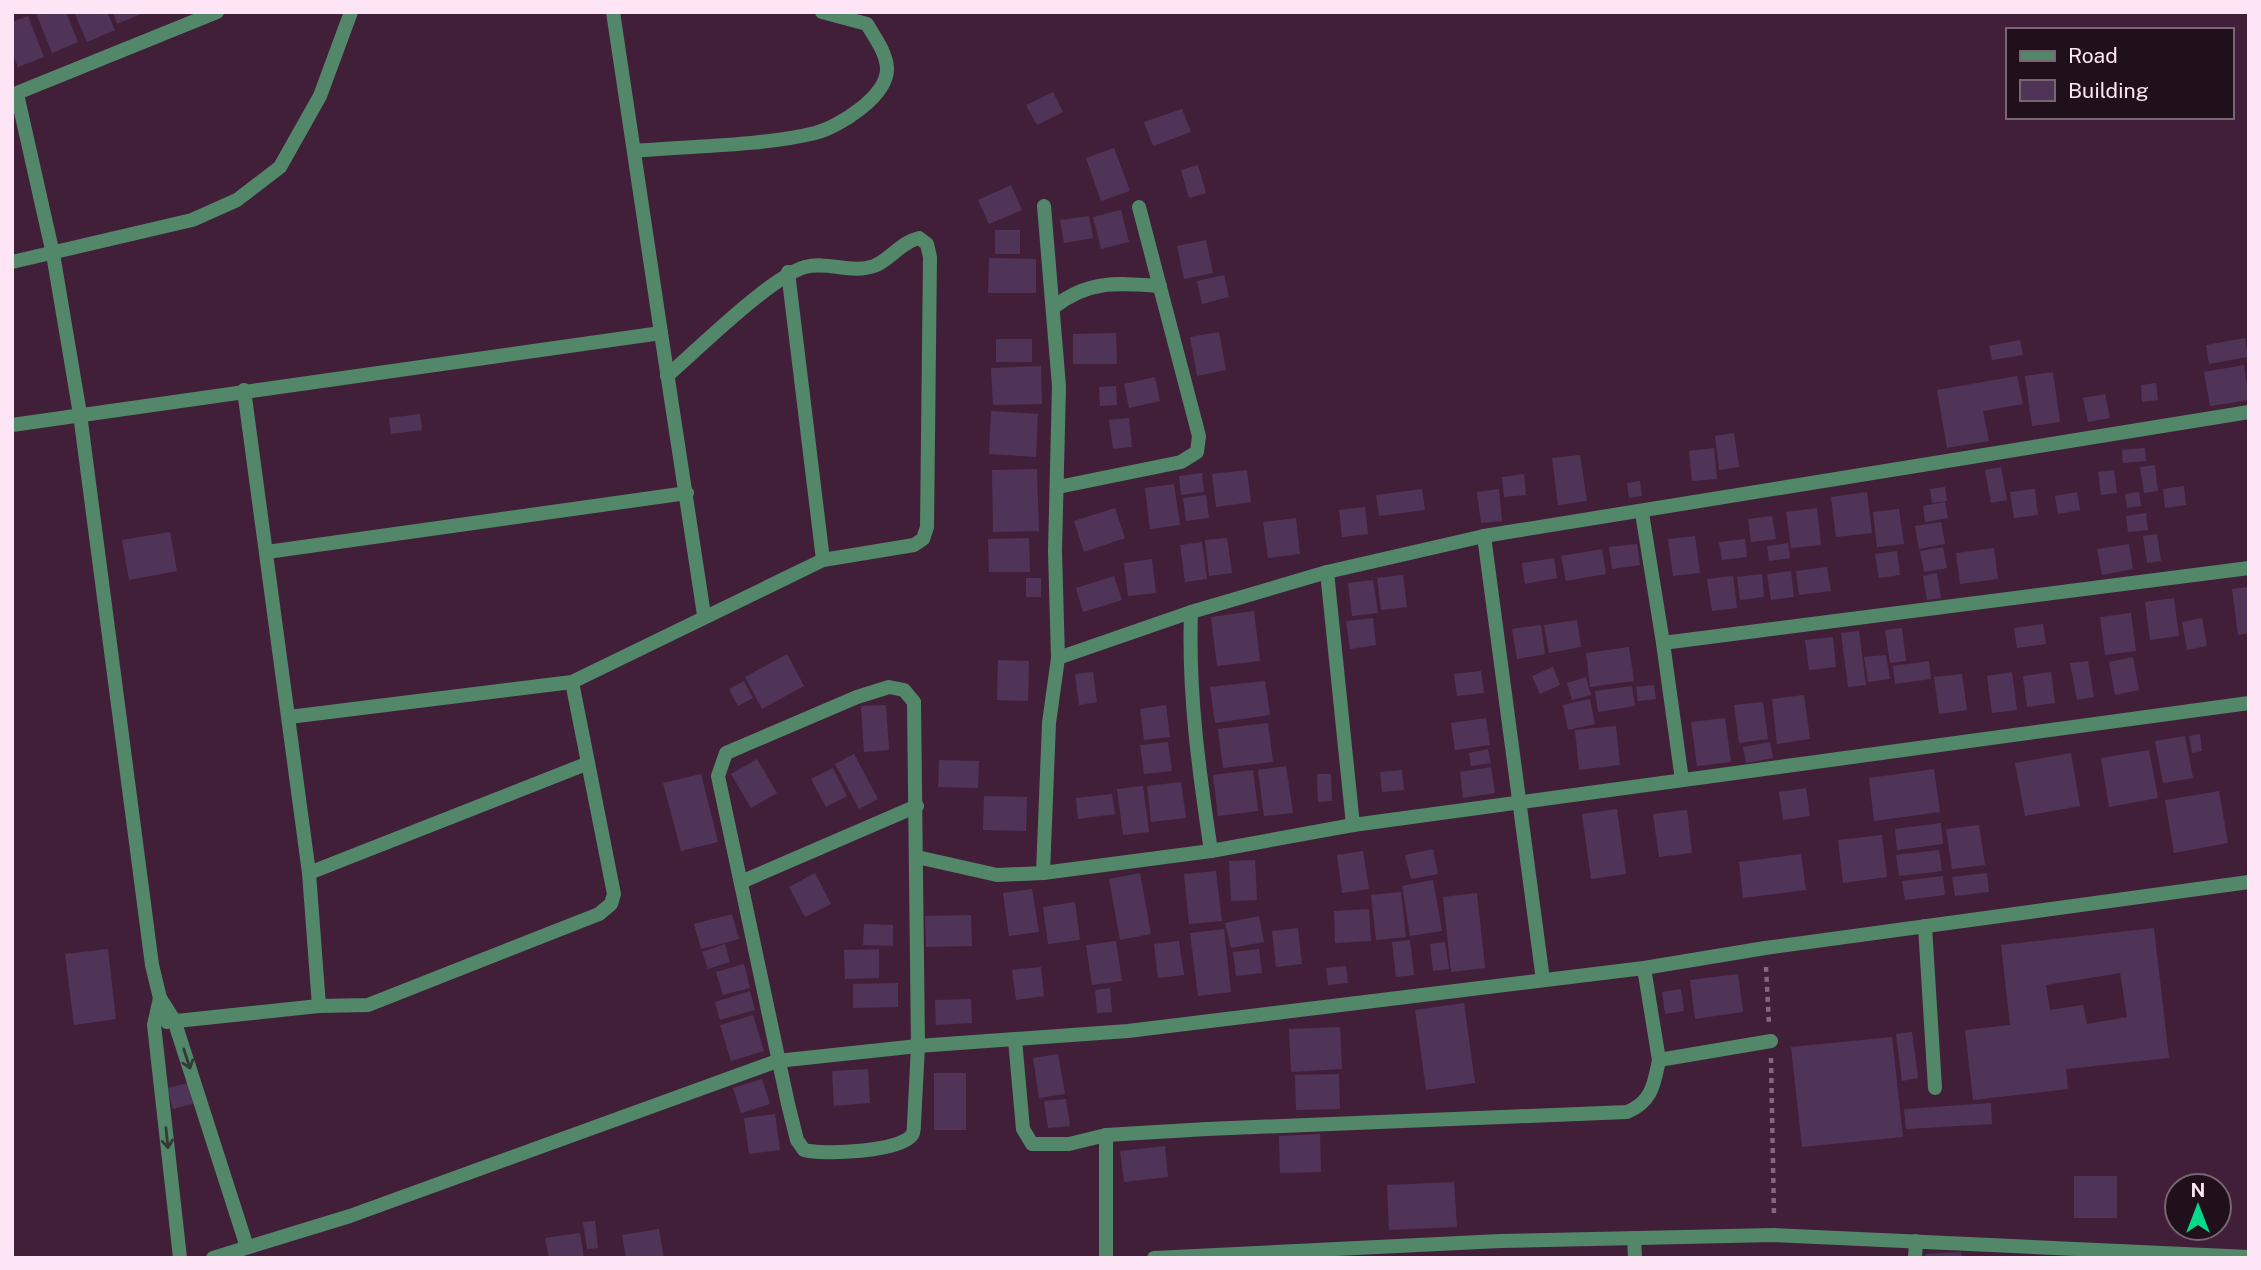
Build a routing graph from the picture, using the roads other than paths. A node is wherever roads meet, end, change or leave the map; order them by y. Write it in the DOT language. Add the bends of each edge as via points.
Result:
graph roads {
  1 [pos="217,12"];
  2 [pos="351,12"];
  3 [pos="613,12"];
  4 [pos="822,12"];
  5 [pos="867,18"];
  6 [pos="15,94"];
  7 [pos="634,151"];
  8 [pos="1044,206"];
  9 [pos="1139,207"];
  10 [pos="53,254"];
  11 [pos="12,262"];
  12 [pos="788,272"];
  13 [pos="1160,286"];
  14 [pos="1054,307"];
  15 [pos="661,333"];
  16 [pos="667,376"];
  17 [pos="244,390"];
  18 [pos="2249,412"];
  19 [pos="80,414"];
  20 [pos="12,425"];
  21 [pos="1058,487"];
  22 [pos="687,494"];
  23 [pos="1642,513"];
  24 [pos="1484,536"];
  25 [pos="267,552"];
  26 [pos="823,559"];
  27 [pos="2249,568"];
  28 [pos="1327,572"];
  29 [pos="1191,612"];
  30 [pos="704,615"];
  31 [pos="1663,643"];
  32 [pos="1058,658"];
  33 [pos="572,682"];
  34 [pos="2249,703"];
  35 [pos="289,718"];
  36 [pos="586,764"];
  37 [pos="1682,780"];
  38 [pos="1520,802"];
  39 [pos="917,806"];
  40 [pos="1353,825"];
  41 [pos="1211,850"];
  42 [pos="917,857"];
  43 [pos="309,873"];
  44 [pos="1043,873"];
  45 [pos="741,882"];
  46 [pos="2249,882"];
  47 [pos="1925,926"];
  48 [pos="1644,968"];
  49 [pos="1544,980"];
  50 [pos="160,998"];
  51 [pos="319,1006"];
  52 [pos="174,1020"];
  53 [pos="155,1025"];
  54 [pos="1015,1040"];
  55 [pos="1770,1041"];
  56 [pos="918,1046"];
  57 [pos="777,1060"];
  58 [pos="1658,1060"];
  59 [pos="1935,1088"];
  60 [pos="1107,1135"];
  61 [pos="1634,1238"];
  62 [pos="1500,1241"];
  63 [pos="1916,1241"];
  64 [pos="247,1247"];
  65 [pos="1377,1253"];
  66 [pos="2056,1253"];
  67 [pos="1245,1256"];
  68 [pos="2198,1256"];
  69 [pos="2249,1257"];
  70 [pos="180,1258"];
  71 [pos="213,1258"];
  72 [pos="1107,1258"];
  73 [pos="1154,1258"];
  74 [pos="1501,1258"];
  75 [pos="1635,1258"];
  76 [pos="1915,1258"];
  1 -- 6 [label="street"];
  2 -- 10 [label="street" via="320,96 280,167 237,200 191,220"];
  3 -- 7 [label="street"];
  4 -- 5 [label="street"];
  5 -- 7 [label="street" via="887,68 884,85 876,97 843,119 818,132 790,137"];
  6 -- 10 [label="street"];
  7 -- 15 [label="street"];
  8 -- 14 [label="street"];
  9 -- 13 [label="street"];
  10 -- 11 [label="street"];
  10 -- 19 [label="street"];
  12 -- 16 [label="street"];
  12 -- 26 [label="street"];
  12 -- 26 [label="street" via="818,264 858,269 875,266 919,239 927,244 930,257 927,527 923,539 915,545"];
  13 -- 14 [label="street" via="1091,286 1074,291"];
  13 -- 21 [label="street" via="1199,436 1197,452 1181,462"];
  14 -- 21 [label="street"];
  15 -- 16 [label="street"];
  15 -- 17 [label="street"];
  16 -- 22 [label="street"];
  17 -- 19 [label="street"];
  17 -- 25 [label="street"];
  18 -- 23 [label="street"];
  19 -- 20 [label="street"];
  19 -- 50 [label="street"];
  21 -- 32 [label="street"];
  22 -- 25 [label="street"];
  22 -- 30 [label="street"];
  23 -- 24 [label="street"];
  23 -- 31 [label="street"];
  24 -- 28 [label="street"];
  24 -- 38 [label="street"];
  25 -- 35 [label="street"];
  26 -- 30 [label="street"];
  27 -- 31 [label="street"];
  28 -- 29 [label="street"];
  28 -- 40 [label="street"];
  29 -- 32 [label="street"];
  29 -- 41 [label="street" via="1193,717"];
  30 -- 33 [label="street"];
  31 -- 37 [label="street"];
  32 -- 44 [label="street" via="1049,723"];
  33 -- 35 [label="street"];
  33 -- 36 [label="street"];
  34 -- 37 [label="street"];
  35 -- 43 [label="street"];
  36 -- 43 [label="street"];
  36 -- 51 [label="street" via="614,894 606,909 368,1005"];
  37 -- 38 [label="street"];
  38 -- 40 [label="street"];
  38 -- 49 [label="street"];
  39 -- 42 [label="street"];
  39 -- 45 [label="street"];
  39 -- 45 [label="street" via="915,702 904,690 889,687 857,697 726,753 718,776"];
  40 -- 41 [label="street"];
  41 -- 44 [label="street"];
  42 -- 44 [label="street" via="997,875"];
  42 -- 56 [label="street"];
  43 -- 51 [label="street"];
  45 -- 57 [label="street"];
  46 -- 47 [label="street"];
  47 -- 48 [label="street"];
  47 -- 59 [label="street"];
  48 -- 49 [label="street"];
  48 -- 58 [label="street"];
  49 -- 54 [label="street" via="1128,1031"];
  50 -- 52 [label="street"];
  50 -- 53 [label="street"];
  51 -- 52 [label="street"];
  52 -- 53 [label="street"];
  52 -- 64 [label="street, one-way"];
  53 -- 70 [label="street, one-way"];
  54 -- 56 [label="street"];
  54 -- 60 [label="street" via="1023,1129 1031,1144 1069,1144"];
  55 -- 58 [label="street"];
  56 -- 57 [label="street"];
  56 -- 57 [label="street" via="912,1135 901,1143 875,1149 804,1150 797,1140"];
  57 -- 64 [label="street" via="349,1216"];
  58 -- 60 [label="street" via="1653,1091 1626,1112"];
  60 -- 72 [label="street"];
  61 -- 62 [label="street"];
  61 -- 63 [label="street" via="1774,1235"];
  61 -- 75 [label="street"];
  62 -- 65 [label="street"];
  62 -- 74 [label="street"];
  63 -- 66 [label="street"];
  63 -- 76 [label="street"];
  64 -- 71 [label="street"];
  65 -- 67 [label="street"];
  66 -- 68 [label="street"];
  67 -- 73 [label="street"];
  68 -- 69 [label="street"];
}
